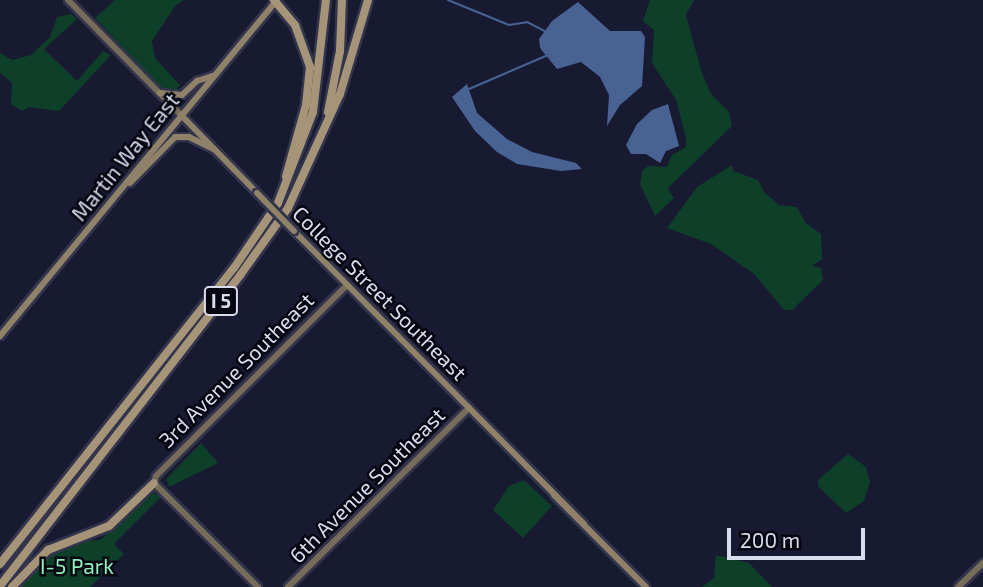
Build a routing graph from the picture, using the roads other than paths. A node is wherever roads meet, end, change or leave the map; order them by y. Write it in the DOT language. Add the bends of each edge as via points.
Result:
graph roads {
  1 [pos="68,0"];
  2 [pos="326,0"];
  3 [pos="342,0"];
  4 [pos="368,0"];
  5 [pos="275,1"];
  6 [pos="214,76"];
  7 [pos="160,93"];
  8 [pos="181,115"];
  9 [pos="322,135"];
  10 [pos="214,149"];
  11 [pos="122,188"];
  12 [pos="278,203"];
  13 [pos="347,285"];
  14 [pos="0,335"];
  15 [pos="469,408"];
  16 [pos="73,470"];
  17 [pos="155,483"];
  18 [pos="0,557"];
  19 [pos="983,563"];
  20 [pos="0,564"];
  21 [pos="0,586"];
  22 [pos="12,587"];
  23 [pos="258,587"];
  24 [pos="289,587"];
  25 [pos="646,587"];
  26 [pos="958,587"];
  1 -- 7 [label="street"];
  2 -- 12 [label="highway, I 5" via="313,112"];
  3 -- 9 [label="highway, I 5" via="340,51"];
  4 -- 9 [label="highway" via="340,94"];
  5 -- 6 [label="main road, Martin Way East"];
  5 -- 12 [label="highway" via="295,25 310,67 306,105"];
  6 -- 7 [label="main road" via="197,81 182,95"];
  6 -- 8 [label="main road, Martin Way East"];
  7 -- 8 [label="street"];
  8 -- 10 [label="main road, College Street Southeast"];
  8 -- 11 [label="main road, Martin Way East"];
  9 -- 21 [label="highway, I 5" via="288,208 242,274"];
  10 -- 11 [label="main road" via="189,137 175,137"];
  10 -- 13 [label="main road, College Street Southeast, bridge"];
  11 -- 14 [label="main road, Martin Way East"];
  12 -- 16 [label="highway, I 5" via="233,268"];
  13 -- 15 [label="main road, College Street Southeast"];
  13 -- 17 [label="street, 3rd Avenue Southeast" via="159,471"];
  15 -- 24 [label="street, 6th Avenue Southeast"];
  15 -- 25 [label="main road, College Street Southeast"];
  16 -- 18 [label="highway"];
  16 -- 20 [label="highway, I 5"];
  17 -- 22 [label="highway" via="109,526 48,550"];
  17 -- 23 [label="street"];
  19 -- 26 [label="street"];
}
